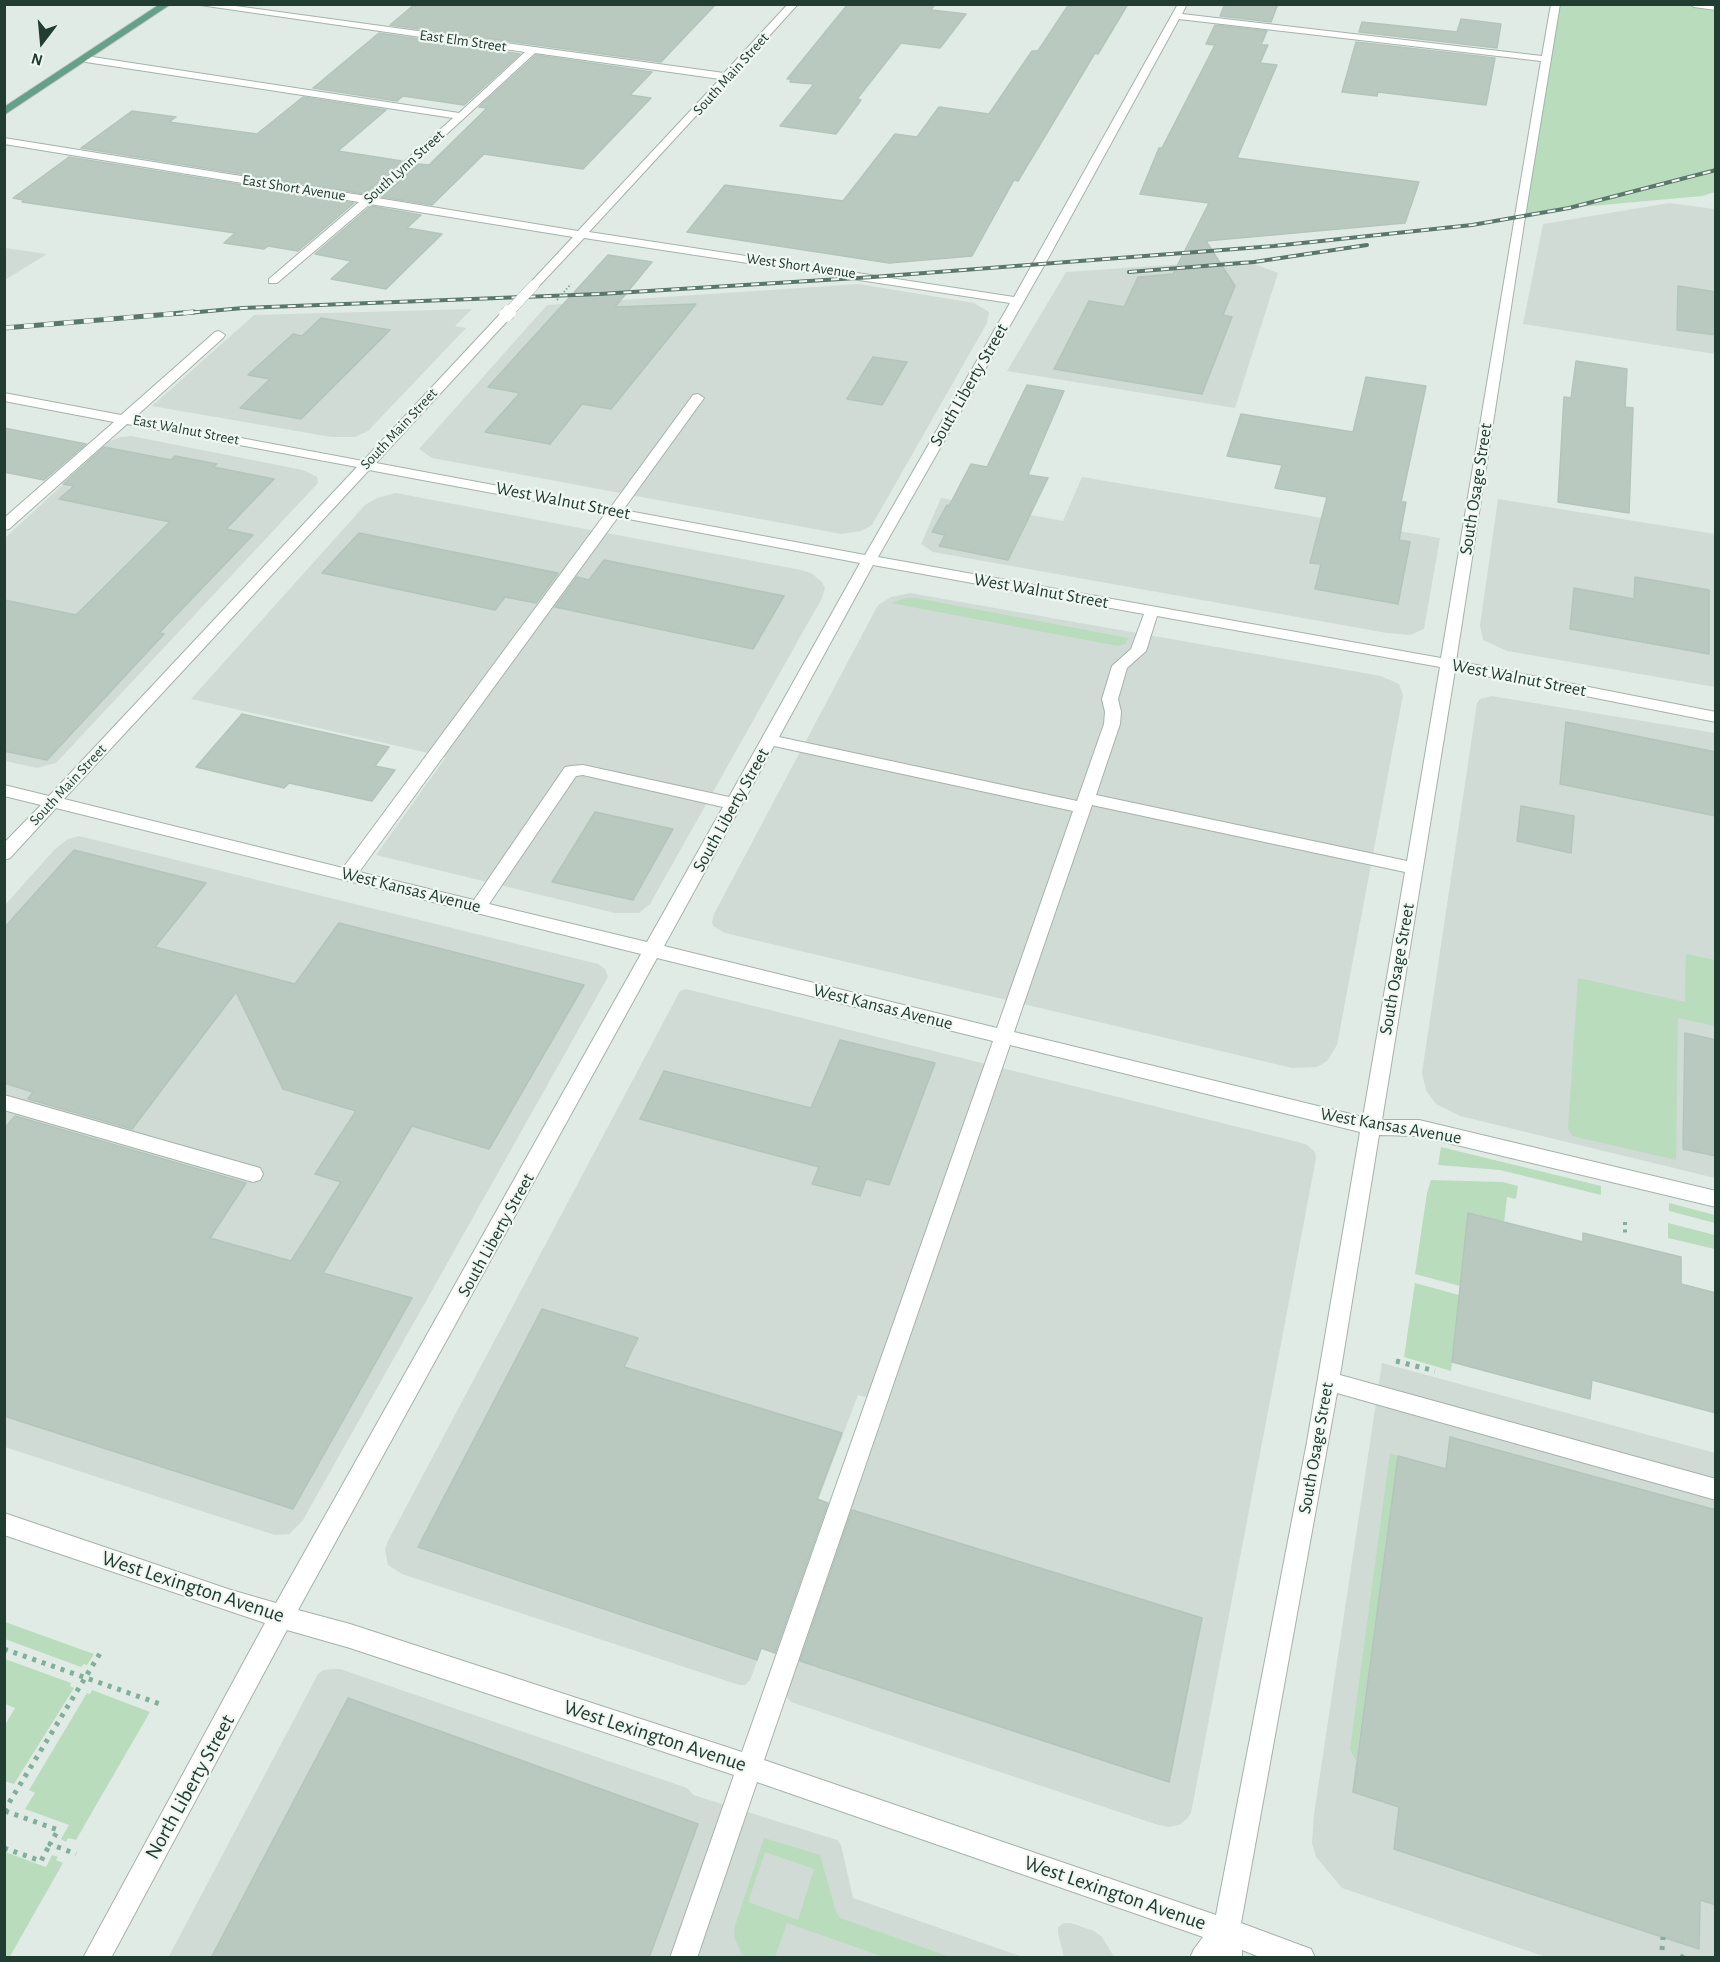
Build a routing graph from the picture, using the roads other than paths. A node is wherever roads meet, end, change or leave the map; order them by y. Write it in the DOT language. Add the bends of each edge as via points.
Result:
graph roads {
  1 [pos="167,4"];
  2 [pos="196,4"];
  3 [pos="794,4"];
  4 [pos="1556,4"];
  5 [pos="1694,4"];
  6 [pos="1716,7"];
  7 [pos="1180,10"];
  8 [pos="533,50"];
  9 [pos="86,59"];
  10 [pos="1546,59"];
  11 [pos="729,77"];
  12 [pos="4,112"];
  13 [pos="461,116"];
  14 [pos="4,141"];
  15 [pos="368,200"];
  16 [pos="583,235"];
  17 [pos="273,280"];
  18 [pos="1018,301"];
  19 [pos="219,335"];
  20 [pos="4,397"];
  21 [pos="698,398"];
  22 [pos="124,419"];
  23 [pos="367,464"];
  24 [pos="614,511"];
  25 [pos="4,525"];
  26 [pos="870,560"];
  27 [pos="1152,610"];
  28 [pos="1449,664"];
  29 [pos="1716,717"];
  30 [pos="770,740"];
  31 [pos="4,790"];
  32 [pos="52,801"];
  33 [pos="1084,803"];
  34 [pos="734,804"];
  35 [pos="4,854"];
  36 [pos="1414,868"];
  37 [pos="348,874"];
  38 [pos="478,907"];
  39 [pos="654,950"];
  40 [pos="1002,1035"];
  41 [pos="4,1102"];
  42 [pos="1370,1126"];
  43 [pos="254,1174"];
  44 [pos="1716,1199"];
  45 [pos="1328,1381"];
  46 [pos="1716,1490"];
  47 [pos="4,1524"];
  48 [pos="282,1616"];
  49 [pos="749,1767"];
  50 [pos="1226,1931"];
  51 [pos="96,1958"];
  52 [pos="683,1958"];
  53 [pos="1203,1958"];
  54 [pos="1229,1958"];
  55 [pos="1302,1958"];
  1 -- 9 [label="main road"];
  2 -- 8 [label="street, East Elm Street"];
  3 -- 11 [label="street, South Main Street"];
  4 -- 10 [label="street, South Osage Street"];
  5 -- 6 [label="street"];
  7 -- 10 [label="street"];
  7 -- 18 [label="street, South Liberty Street"];
  8 -- 11 [label="street, East Elm Street"];
  8 -- 13 [label="street, South Lynn Street"];
  9 -- 12 [label="main road"];
  9 -- 13 [label="street"];
  10 -- 28 [label="street, South Osage Street"];
  11 -- 16 [label="street, South Main Street"];
  13 -- 15 [label="street, South Lynn Street"];
  14 -- 15 [label="street, East Short Avenue"];
  15 -- 16 [label="street, East Short Avenue"];
  15 -- 17 [label="street, South Lynn Street"];
  16 -- 18 [label="street, West Short Avenue"];
  16 -- 23 [label="street, South Main Street, bridge"];
  18 -- 26 [label="street, South Liberty Street"];
  19 -- 22 [label="street"];
  20 -- 22 [label="street, East Walnut Street"];
  21 -- 24 [label="street"];
  22 -- 23 [label="street, East Walnut Street"];
  22 -- 25 [label="street"];
  23 -- 24 [label="street, West Walnut Street"];
  23 -- 32 [label="street, South Main Street"];
  24 -- 26 [label="street, West Walnut Street"];
  24 -- 37 [label="street"];
  26 -- 27 [label="street, West Walnut Street"];
  26 -- 30 [label="street, South Liberty Street"];
  27 -- 28 [label="street, West Walnut Street"];
  27 -- 33 [label="street" via="1138,651 1120,666 1110,699 1112,724"];
  28 -- 29 [label="street, West Walnut Street"];
  28 -- 36 [label="street, South Osage Street"];
  30 -- 33 [label="street"];
  30 -- 34 [label="street, South Liberty Street"];
  31 -- 32 [label="street, West Kansas Avenue"];
  32 -- 35 [label="street, South Main Street"];
  32 -- 37 [label="street, West Kansas Avenue"];
  33 -- 36 [label="street"];
  33 -- 40 [label="street"];
  34 -- 38 [label="street" via="583,770 571,771"];
  34 -- 39 [label="street, South Liberty Street"];
  36 -- 42 [label="street, South Osage Street"];
  37 -- 38 [label="street, West Kansas Avenue"];
  38 -- 39 [label="street, West Kansas Avenue"];
  39 -- 40 [label="street, West Kansas Avenue"];
  39 -- 48 [label="street, South Liberty Street"];
  40 -- 42 [label="street, West Kansas Avenue"];
  40 -- 49 [label="street"];
  41 -- 43 [label="street"];
  42 -- 44 [label="street, West Kansas Avenue" via="1419,1128"];
  42 -- 45 [label="street, South Osage Street"];
  45 -- 46 [label="street"];
  45 -- 50 [label="street, South Osage Street"];
  47 -- 48 [label="street, West Lexington Avenue"];
  48 -- 49 [label="street, West Lexington Avenue"];
  48 -- 51 [label="street, North Liberty Street"];
  49 -- 50 [label="street, West Lexington Avenue"];
  49 -- 52 [label="street"];
  50 -- 53 [label="street"];
  50 -- 54 [label="street"];
  50 -- 55 [label="street, West Lexington Avenue"];
}
